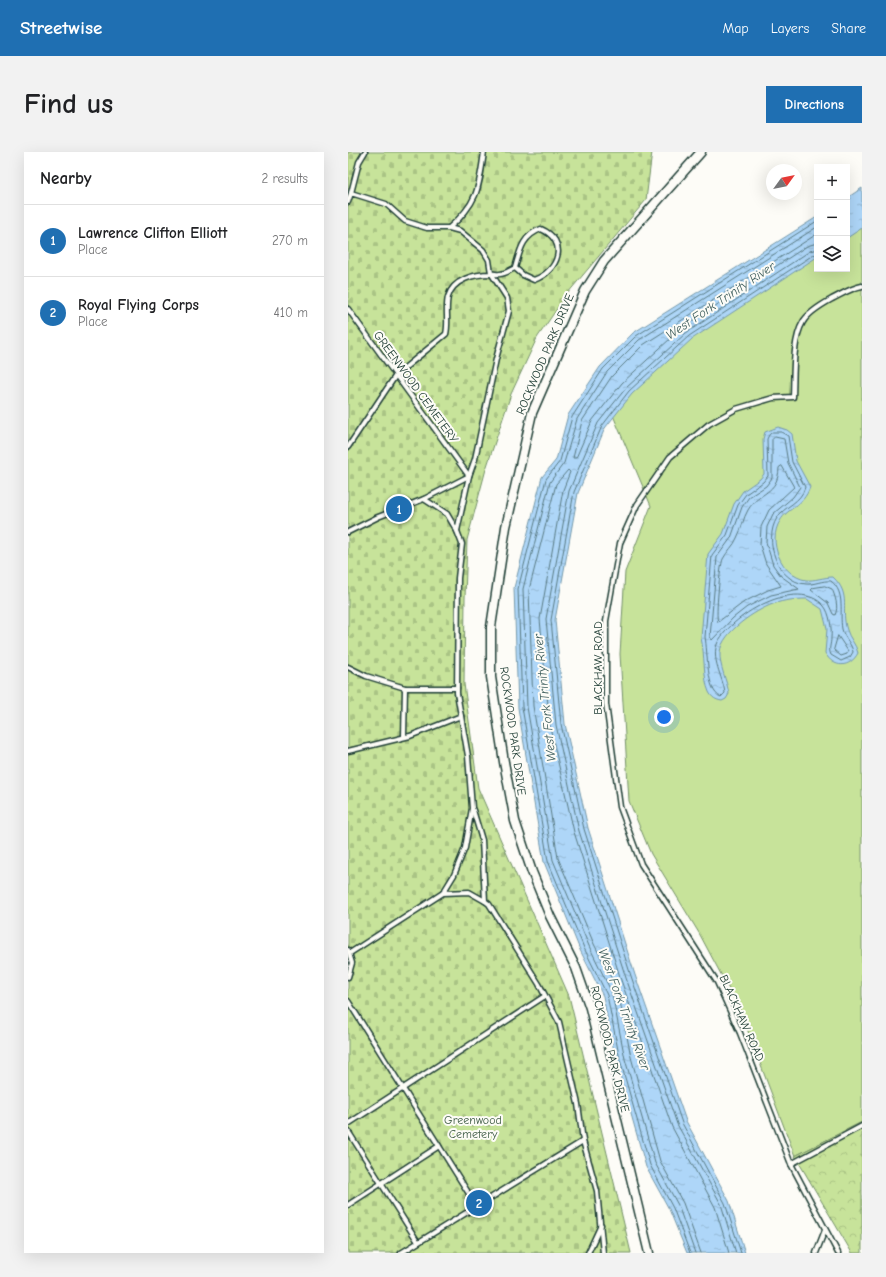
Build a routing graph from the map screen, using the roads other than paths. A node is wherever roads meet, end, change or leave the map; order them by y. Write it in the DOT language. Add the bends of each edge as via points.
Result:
graph roads {
  1 [pos="365,152"];
  2 [pos="484,152"];
  3 [pos="700,152"];
  4 [pos="351,193"];
  5 [pos="348,202"];
  6 [pos="449,228"];
  7 [pos="515,268"];
  8 [pos="491,274"];
  9 [pos="862,286"];
  10 [pos="348,309"];
  11 [pos="396,375"];
  12 [pos="348,447"];
  13 [pos="469,476"];
  14 [pos="424,499"];
  15 [pos="457,531"];
  16 [pos="348,532"];
  17 [pos="348,667"];
  18 [pos="405,688"];
  19 [pos="457,688"];
  20 [pos="462,716"];
  21 [pos="404,736"];
  22 [pos="348,751"];
  23 [pos="472,808"];
  24 [pos="443,893"];
  25 [pos="485,901"];
  26 [pos="349,951"];
  27 [pos="348,977"];
  28 [pos="545,996"];
  29 [pos="348,1001"];
  30 [pos="404,1089"];
  31 [pos="348,1124"];
  32 [pos="862,1126"];
  33 [pos="348,1130"];
  34 [pos="584,1141"];
  35 [pos="439,1146"];
  36 [pos="791,1164"];
  37 [pos="381,1183"];
  38 [pos="348,1205"];
  39 [pos="476,1205"];
  40 [pos="602,1223"];
  41 [pos="825,1230"];
  42 [pos="418,1242"];
  43 [pos="401,1253"];
  44 [pos="588,1253"];
  45 [pos="603,1253"];
  46 [pos="649,1253"];
  47 [pos="816,1253"];
  48 [pos="838,1253"];
  1 -- 4 [label="lane" via="359,162"];
  2 -- 6 [label="lane" via="480,185 471,205"];
  3 -- 46 [label="street, ROCKWOOD PARK DRIVE" via="604,261 585,291 532,413 506,527 492,627 492,677 515,820 532,872 576,968 590,1008"];
  4 -- 5 [label="lane"];
  4 -- 6 [label="lane" via="386,204 405,221 427,228"];
  6 -- 8 [label="lane, GREENWOOD CEMETERY" via="460,231 483,250"];
  7 -- 7 [label="lane" via="534,280 545,276 558,258 556,242 552,236 541,229 529,235 520,250"];
  7 -- 8 [label="lane" via="500,274"];
  8 -- 11 [label="lane" via="464,278 456,285 449,296 446,334"];
  8 -- 13 [label="lane, GREENWOOD CEMETERY" via="507,298 509,311"];
  9 -- 36 [label="lane, BLACKHAW ROAD" via="851,288 825,303 804,320 799,329 796,345 793,397 773,398 736,409 709,424 670,457 637,505 620,543 606,621 606,704 620,807 641,864 717,982 740,1033"];
  10 -- 11 [label="lane, GREENWOOD CEMETERY"];
  11 -- 12 [label="lane"];
  11 -- 13 [label="lane, GREENWOOD CEMETERY"];
  13 -- 14 [label="lane"];
  13 -- 15 [label="lane, GREENWOOD CEMETERY"];
  14 -- 15 [label="lane, GREENWOOD CEMETERY" via="446,514"];
  14 -- 16 [label="lane"];
  15 -- 19 [label="lane, GREENWOOD CEMETERY" via="462,544 458,578"];
  17 -- 18 [label="lane" via="366,676"];
  18 -- 19 [label="lane"];
  18 -- 21 [label="lane"];
  19 -- 20 [label="lane, GREENWOOD CEMETERY"];
  20 -- 21 [label="lane"];
  20 -- 23 [label="lane, GREENWOOD CEMETERY"];
  21 -- 22 [label="lane"];
  23 -- 24 [label="lane, GREENWOOD CEMETERY" via="465,848"];
  23 -- 25 [label="lane, GREENWOOD CEMETERY" via="482,840"];
  24 -- 25 [label="lane" via="469,892"];
  24 -- 26 [label="lane, GREENWOOD CEMETERY"];
  25 -- 28 [label="lane" via="507,931"];
  26 -- 27 [label="lane" via="352,963"];
  28 -- 30 [label="lane"];
  28 -- 34 [label="lane" via="558,1022 578,1104"];
  29 -- 30 [label="lane"];
  30 -- 31 [label="lane"];
  30 -- 35 [label="lane"];
  32 -- 36 [label="lane"];
  33 -- 37 [label="lane"];
  34 -- 39 [label="lane"];
  34 -- 40 [label="lane"];
  35 -- 37 [label="lane"];
  35 -- 39 [label="lane"];
  36 -- 41 [label="lane"];
  37 -- 38 [label="lane"];
  37 -- 42 [label="lane"];
  39 -- 42 [label="lane"];
  40 -- 44 [label="lane"];
  40 -- 45 [label="lane"];
  41 -- 47 [label="lane"];
  41 -- 48 [label="lane"];
  42 -- 43 [label="lane"];
}
